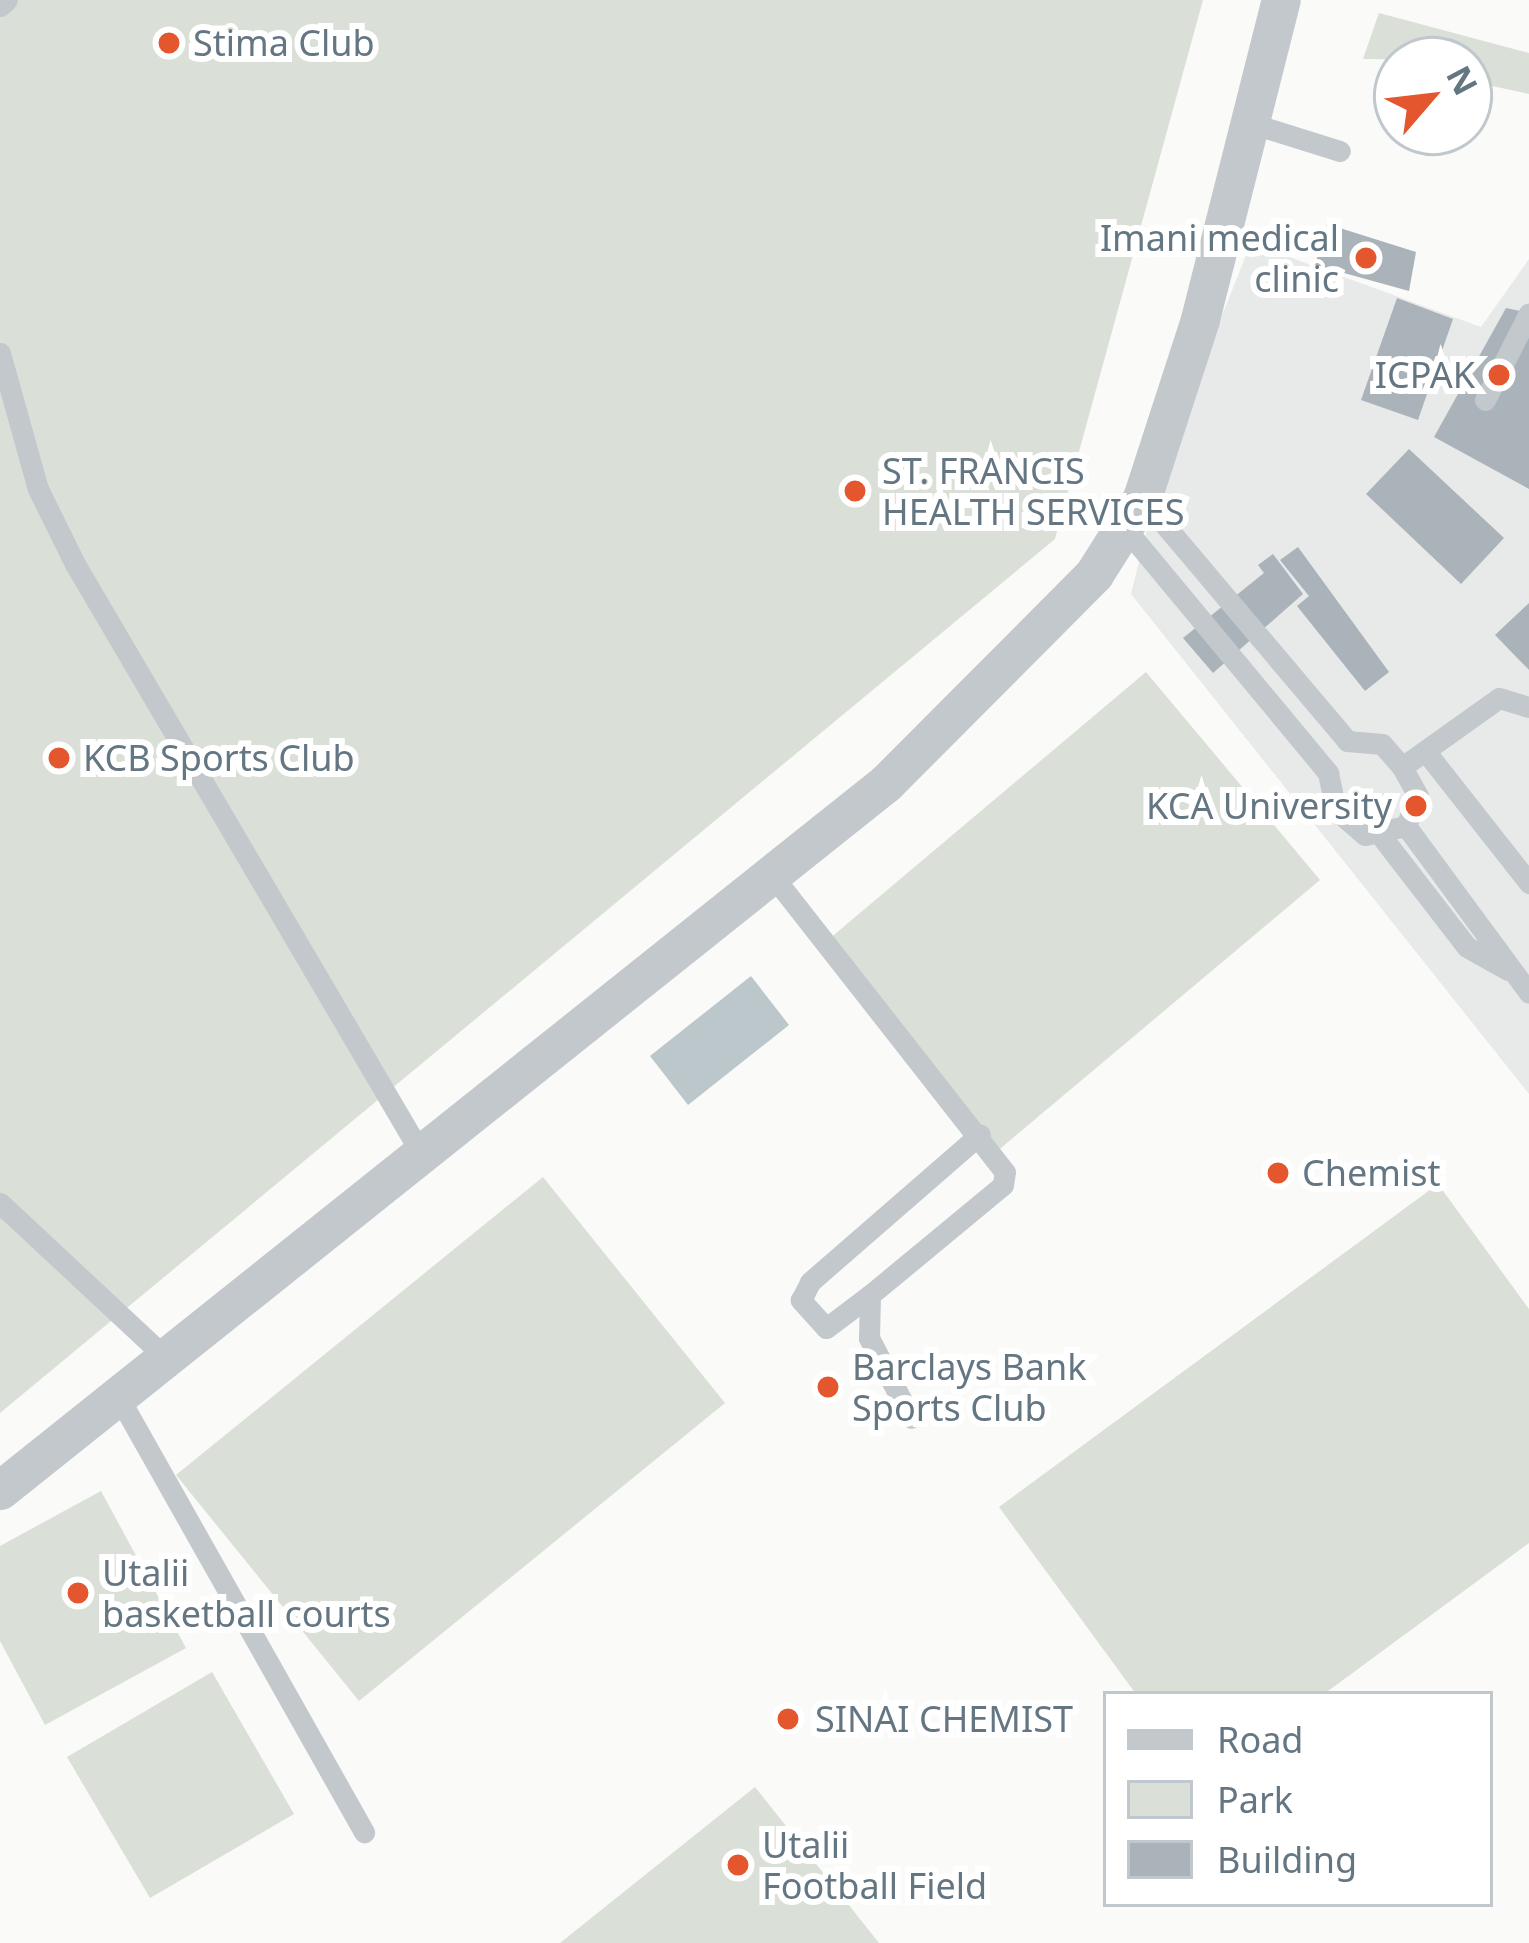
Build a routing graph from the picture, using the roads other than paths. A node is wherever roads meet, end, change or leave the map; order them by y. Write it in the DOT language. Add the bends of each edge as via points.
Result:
graph roads {
  1 [pos="1281,0"];
  2 [pos="1250,123"];
  3 [pos="1340,151"];
  4 [pos="1529,313"];
  5 [pos="0,353"];
  6 [pos="1485,400"];
  7 [pos="1133,513"];
  8 [pos="1529,707"];
  9 [pos="1347,741"];
  10 [pos="1426,752"];
  11 [pos="1402,767"];
  12 [pos="1328,773"];
  13 [pos="1406,826"];
  14 [pos="1378,832"];
  15 [pos="772,875"];
  16 [pos="1529,883"];
  17 [pos="1524,985"];
  18 [pos="980,1134"];
  19 [pos="422,1155"];
  20 [pos="0,1203"];
  21 [pos="870,1295"];
  22 [pos="166,1358"];
  23 [pos="118,1396"];
  24 [pos="911,1418"];
  25 [pos="0,1490"];
  26 [pos="364,1832"];
  1 -- 2 [label="street"];
  2 -- 3 [label="lane"];
  2 -- 7 [label="street"];
  4 -- 6 [label="lane"];
  5 -- 19 [label="lane" via="38,489 76,564"];
  7 -- 9 [label="lane"];
  7 -- 12 [label="lane"];
  7 -- 15 [label="street" via="1012,658 886,783"];
  8 -- 10 [label="lane" via="1498,698"];
  9 -- 11 [label="lane" via="1382,744"];
  9 -- 12 [label="lane"];
  10 -- 11 [label="lane"];
  10 -- 16 [label="lane"];
  11 -- 13 [label="lane" via="1418,796"];
  12 -- 14 [label="lane" via="1336,810 1364,835"];
  13 -- 14 [label="lane"];
  13 -- 17 [label="lane"];
  14 -- 17 [label="lane" via="1467,947"];
  15 -- 18 [label="lane"];
  15 -- 19 [label="street"];
  18 -- 21 [label="lane" via="1001,1157 1003,1185"];
  18 -- 21 [label="lane" via="801,1300 826,1328"];
  19 -- 22 [label="street"];
  20 -- 22 [label="lane"];
  21 -- 24 [label="lane" via="869,1338"];
  22 -- 23 [label="street"];
  23 -- 25 [label="street"];
  23 -- 26 [label="lane"];
}
